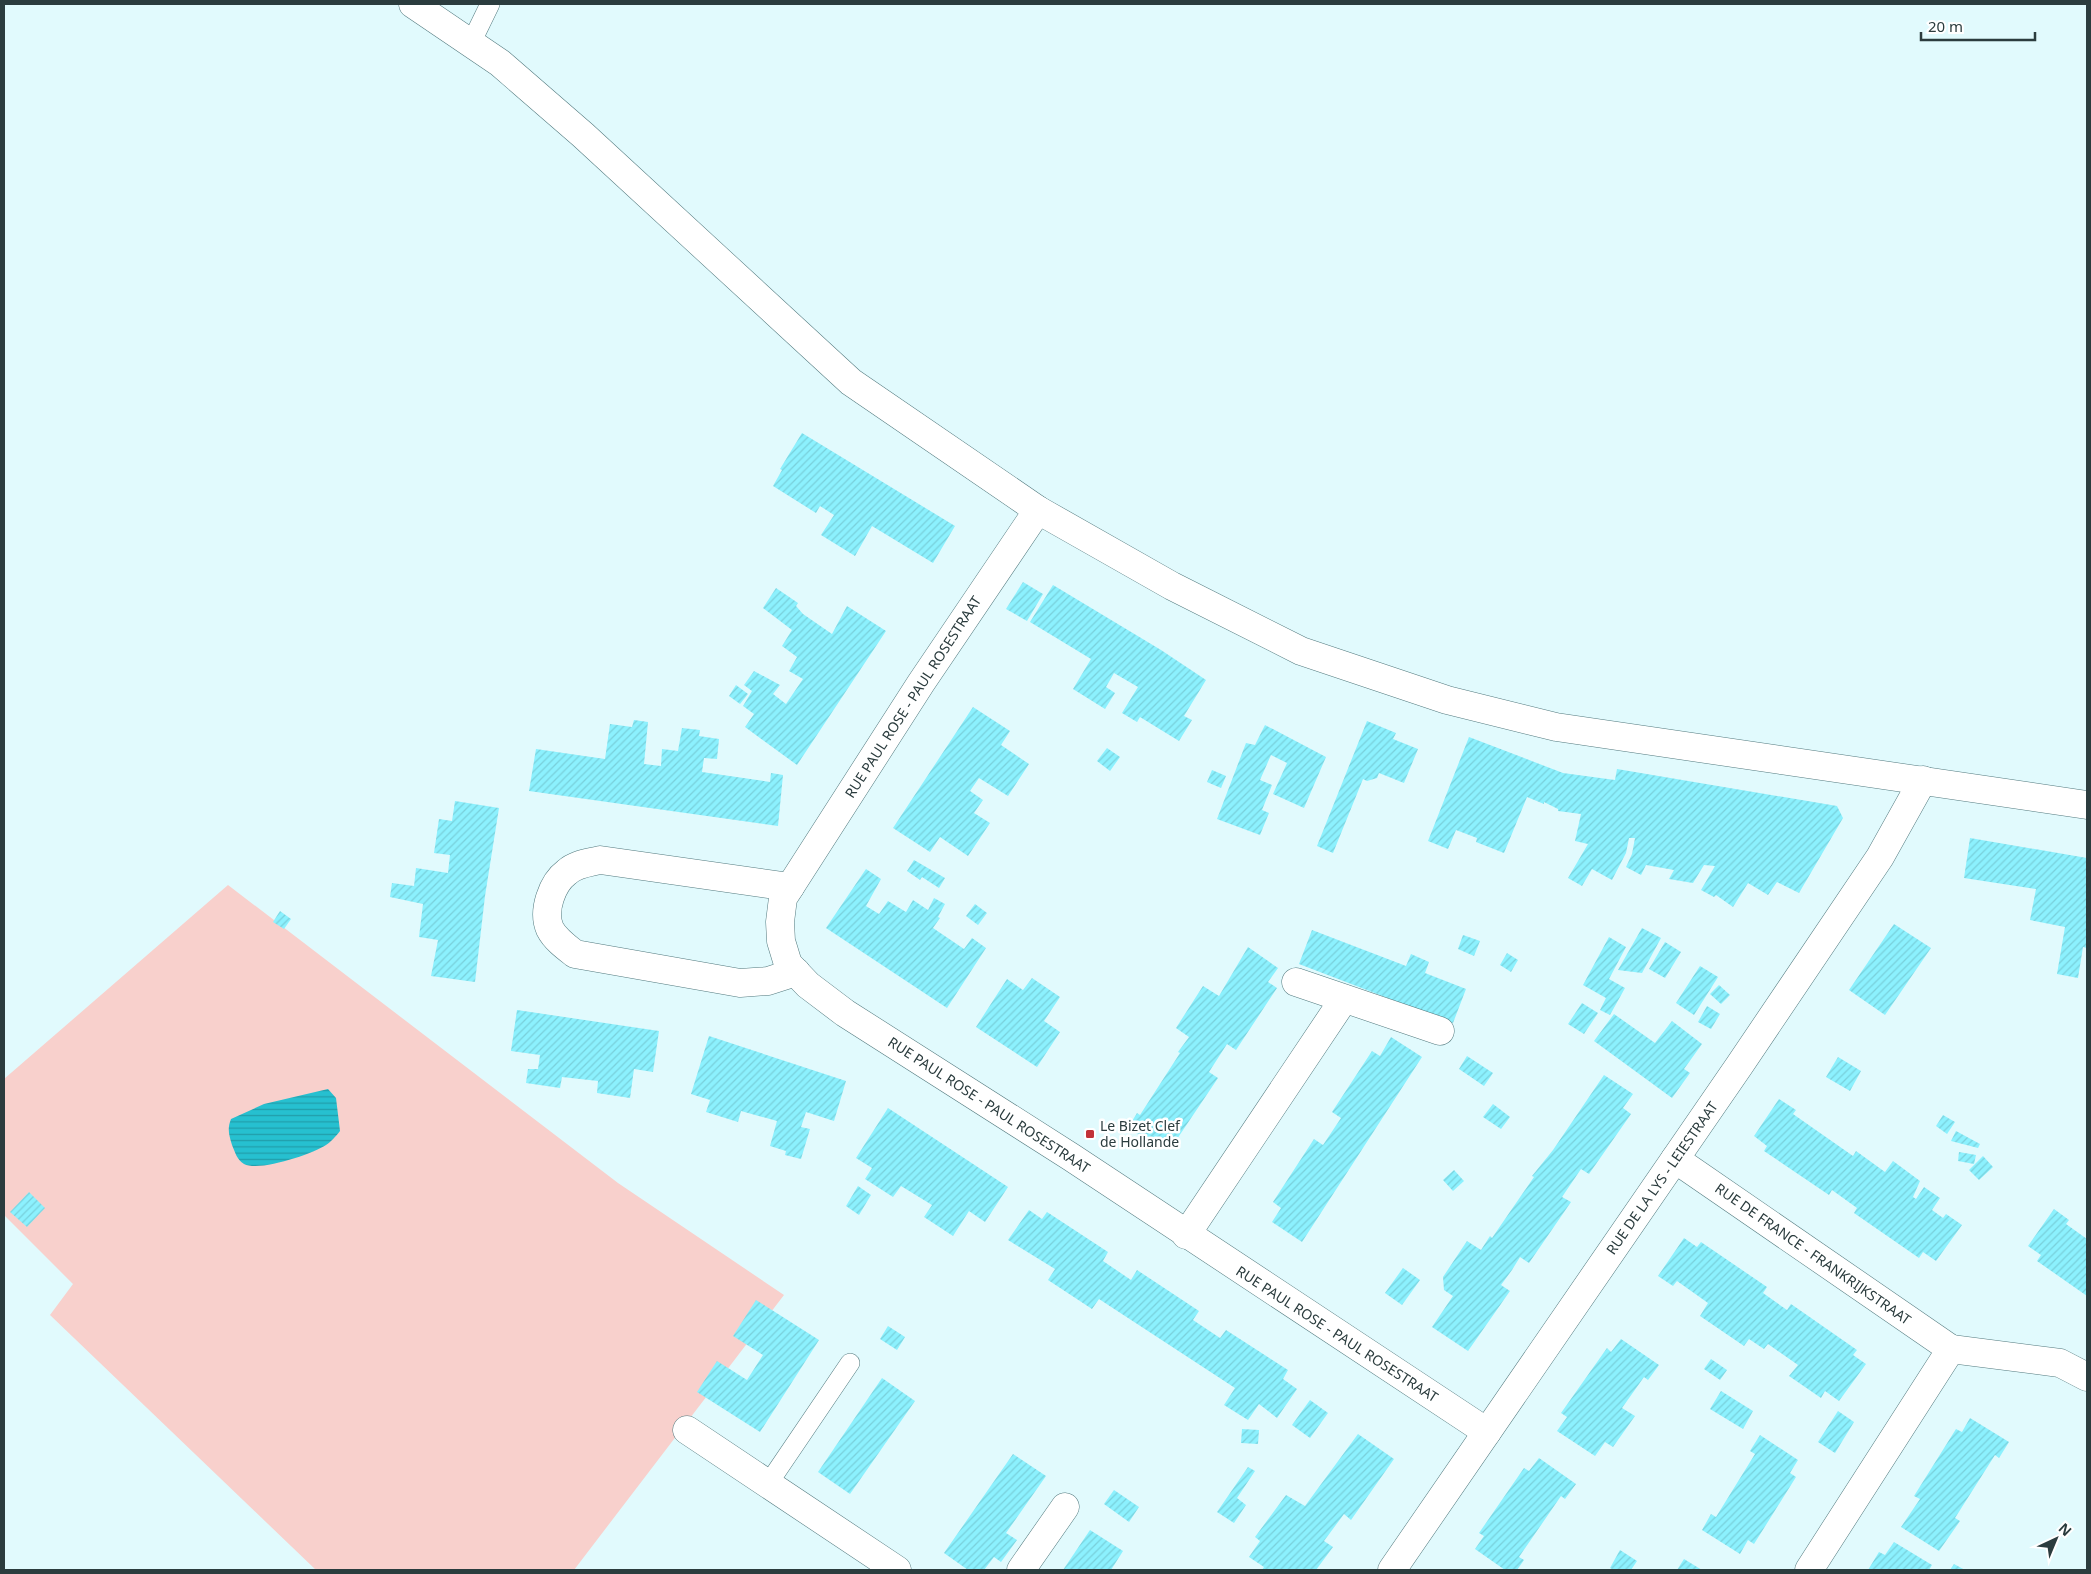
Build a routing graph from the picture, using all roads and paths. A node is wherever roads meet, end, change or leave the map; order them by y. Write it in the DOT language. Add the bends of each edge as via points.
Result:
graph roads {
  1 [pos="413,4"];
  2 [pos="490,4"];
  3 [pos="471,43"];
  4 [pos="1038,510"];
  5 [pos="1923,780"];
  6 [pos="2087,805"];
  7 [pos="790,887"];
  8 [pos="796,972"];
  9 [pos="1296,982"];
  10 [pos="1344,999"];
  11 [pos="1440,1031"];
  12 [pos="1675,1159"];
  13 [pos="1186,1235"];
  14 [pos="1951,1349"];
  15 [pos="850,1363"];
  16 [pos="2087,1377"];
  17 [pos="687,1430"];
  18 [pos="1487,1432"];
  19 [pos="768,1484"];
  20 [pos="1065,1507"];
  21 [pos="897,1570"];
  22 [pos="1021,1570"];
  23 [pos="1392,1570"];
  24 [pos="1809,1570"];
  1 -- 3 [label="street"];
  2 -- 3 [label="lane"];
  3 -- 4 [label="street" via="500,63 583,135 850,382"];
  4 -- 5 [label="street" via="1172,586 1301,651 1447,700 1556,727"];
  4 -- 7 [label="street, RUE PAUL ROSE - PAUL ROSESTRAAT"];
  5 -- 6 [label="street"];
  5 -- 12 [label="street, RUE DE LA LYS - LEIESTRAAT" via="1880,857"];
  7 -- 8 [label="street, RUE PAUL ROSE - PAUL ROSESTRAAT" via="783,898 781,941 788,964"];
  7 -- 8 [label="street" via="600,860 581,864 566,872 546,909 550,929 575,954 740,983 768,981"];
  8 -- 13 [label="street, RUE PAUL ROSE - PAUL ROSESTRAAT" via="845,1013 1071,1157"];
  9 -- 10 [label="street"];
  10 -- 11 [label="street"];
  10 -- 13 [label="street"];
  12 -- 14 [label="street, RUE DE FRANCE - FRANKRIJKSTRAAT"];
  12 -- 18 [label="street, RUE DE LA LYS - LEIESTRAAT"];
  13 -- 18 [label="street, RUE PAUL ROSE - PAUL ROSESTRAAT"];
  14 -- 16 [label="street, RUE DE FRANCE - FRANKRIJKSTRAAT" via="2060,1363"];
  14 -- 24 [label="street"];
  15 -- 19 [label="lane"];
  17 -- 19 [label="street"];
  18 -- 23 [label="street, RUE DE LA LYS - LEIESTRAAT"];
  19 -- 21 [label="street"];
  20 -- 22 [label="street"];
}
